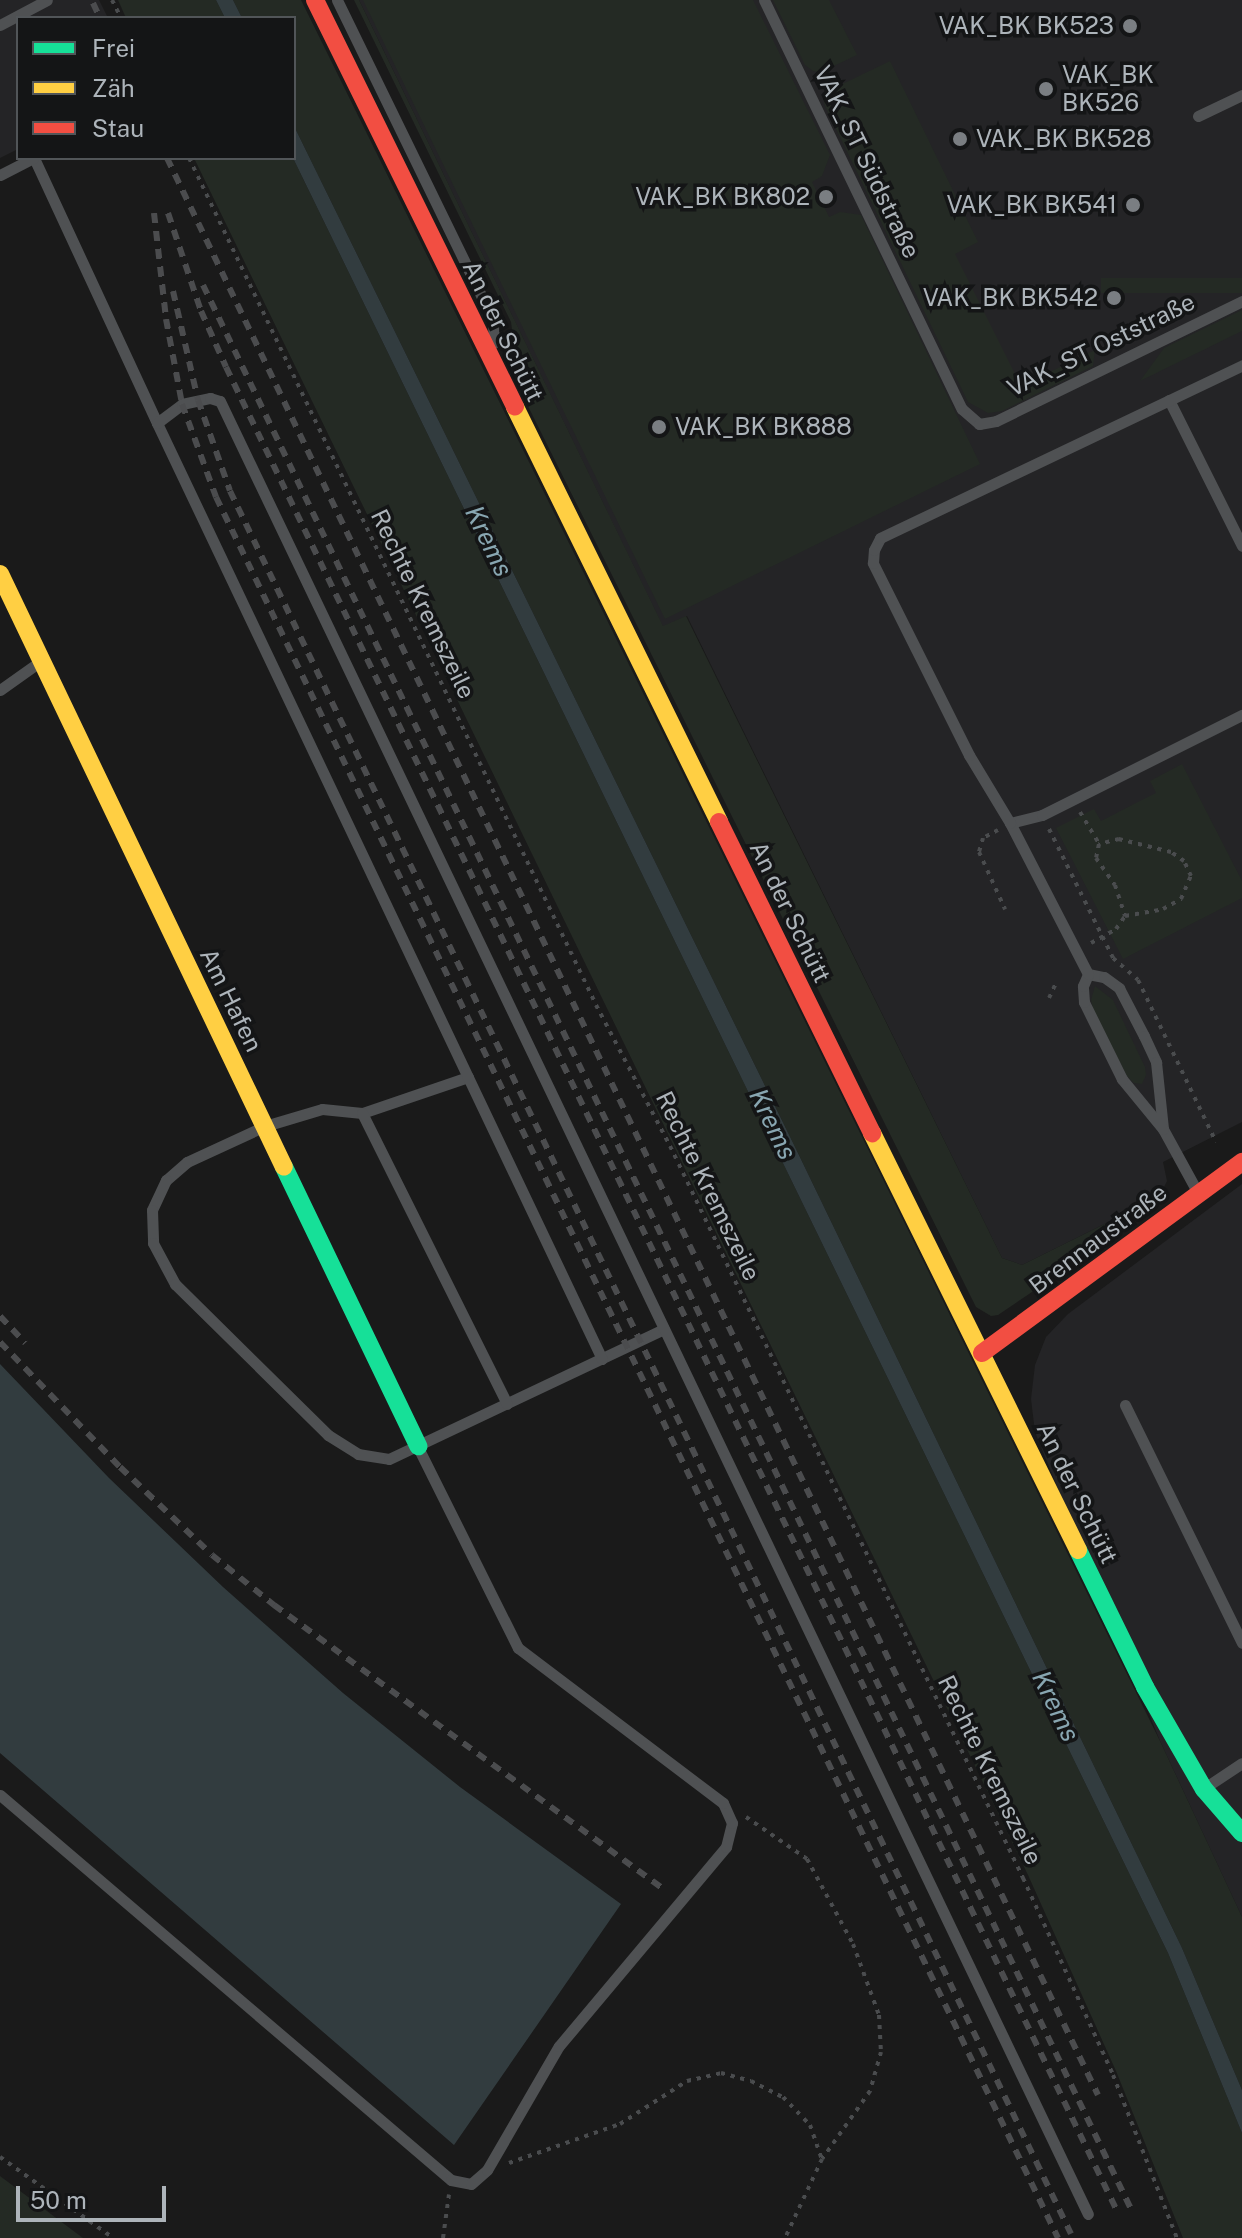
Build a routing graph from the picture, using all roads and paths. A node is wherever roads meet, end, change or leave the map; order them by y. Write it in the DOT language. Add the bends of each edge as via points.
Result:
graph roads {
  1 [pos="47,0"];
  2 [pos="315,0"];
  3 [pos="337,0"];
  4 [pos="764,0"];
  5 [pos="17,16"];
  6 [pos="1242,95"];
  7 [pos="1198,116"];
  8 [pos="29,160"];
  9 [pos="34,160"];
  10 [pos="190,160"];
  11 [pos="0,175"];
  12 [pos="1242,301"];
  13 [pos="489,359"];
  14 [pos="1242,365"];
  15 [pos="1169,400"];
  16 [pos="157,423"];
  17 [pos="979,424"];
  18 [pos="1242,546"];
  19 [pos="0,574"];
  20 [pos="41,660"];
  21 [pos="0,690"];
  22 [pos="1242,715"];
  23 [pos="1072,800"];
  24 [pos="1010,823"];
  25 [pos="1099,844"];
  26 [pos="1005,909"];
  27 [pos="1125,916"];
  28 [pos="1091,943"];
  29 [pos="1088,974"];
  30 [pos="1056,983"];
  31 [pos="1049,998"];
  32 [pos="468,1077"];
  33 [pos="362,1113"];
  34 [pos="265,1126"];
  35 [pos="1163,1129"];
  36 [pos="1242,1162"];
  37 [pos="1198,1193"];
  38 [pos="664,1329"];
  39 [pos="982,1353"];
  40 [pos="602,1359"];
  41 [pos="507,1404"];
  42 [pos="1125,1405"];
  43 [pos="418,1446"];
  44 [pos="1242,1643"];
  45 [pos="1242,1763"];
  46 [pos="1204,1789"];
  47 [pos="0,1795"];
  48 [pos="723,1803"];
  49 [pos="1242,1833"];
  50 [pos="0,2157"];
  51 [pos="822,2159"];
  52 [pos="487,2170"];
  53 [pos="451,2180"];
  54 [pos="1088,2214"];
  55 [pos="113,2238"];
  56 [pos="443,2238"];
  57 [pos="785,2238"];
  58 [pos="1177,2238"];
  1 -- 5 [label="lane"];
  2 -- 13 [label="street, An der Schütt"];
  3 -- 13 [label="lane" via="493,320 495,340"];
  4 -- 17 [label="lane, VAK_ST Südstraße" via="962,409"];
  6 -- 7 [label="lane"];
  8 -- 11 [label="lane"];
  9 -- 16 [label="lane"];
  10 -- 58 [label="path, Rechte Kremszeile" via="1023,1878 1113,2075"];
  12 -- 17 [label="lane, VAK_ST Oststraße" via="996,421"];
  13 -- 39 [label="street, An der Schütt"];
  14 -- 15 [label="lane"];
  15 -- 18 [label="lane"];
  15 -- 24 [label="lane" via="880,538 874,550 873,563 969,755"];
  16 -- 32 [label="lane"];
  16 -- 38 [label="lane" via="182,404 220,401"];
  19 -- 20 [label="street, Am Hafen"];
  20 -- 21 [label="lane"];
  20 -- 34 [label="street, Am Hafen"];
  22 -- 23 [label="lane"];
  23 -- 24 [label="lane"];
  23 -- 25 [label="path"];
  24 -- 26 [label="path" via="983,838 979,852"];
  24 -- 29 [label="lane"];
  25 -- 27 [label="path" via="1096,858 1115,885"];
  25 -- 27 [label="path" via="1119,839 1171,852 1190,868 1190,885 1181,899 1163,909"];
  27 -- 28 [label="path" via="1116,929"];
  29 -- 35 [label="lane" via="1084,1002 1122,1079"];
  29 -- 35 [label="lane" via="1119,988 1156,1062"];
  30 -- 31 [label="path"];
  32 -- 33 [label="lane"];
  32 -- 40 [label="lane"];
  33 -- 34 [label="lane" via="322,1109"];
  33 -- 41 [label="lane"];
  34 -- 43 [label="street, Am Hafen"];
  34 -- 43 [label="lane" via="187,1162 166,1180 152,1210 153,1243 175,1284 328,1435 358,1454 389,1459"];
  35 -- 37 [label="lane"];
  36 -- 37 [label="street, Brennaustraße"];
  37 -- 39 [label="street, Brennaustraße"];
  38 -- 40 [label="lane"];
  38 -- 54 [label="lane"];
  39 -- 46 [label="street, An der Schütt" via="1145,1687"];
  40 -- 41 [label="lane"];
  41 -- 43 [label="lane"];
  42 -- 44 [label="lane"];
  43 -- 48 [label="lane" via="518,1648"];
  45 -- 46 [label="lane"];
  46 -- 49 [label="street, An der Schütt"];
  47 -- 53 [label="lane"];
  48 -- 51 [label="path" via="807,1859 853,1944 879,2015 881,2052 870,2091"];
  48 -- 52 [label="lane" via="732,1823 726,1847 559,2046"];
  50 -- 55 [label="path"];
  51 -- 52 [label="path" via="810,2125 783,2097 721,2073 687,2081 620,2124"];
  51 -- 57 [label="path"];
  52 -- 53 [label="lane" via="471,2184"];
  53 -- 56 [label="path"];
}
